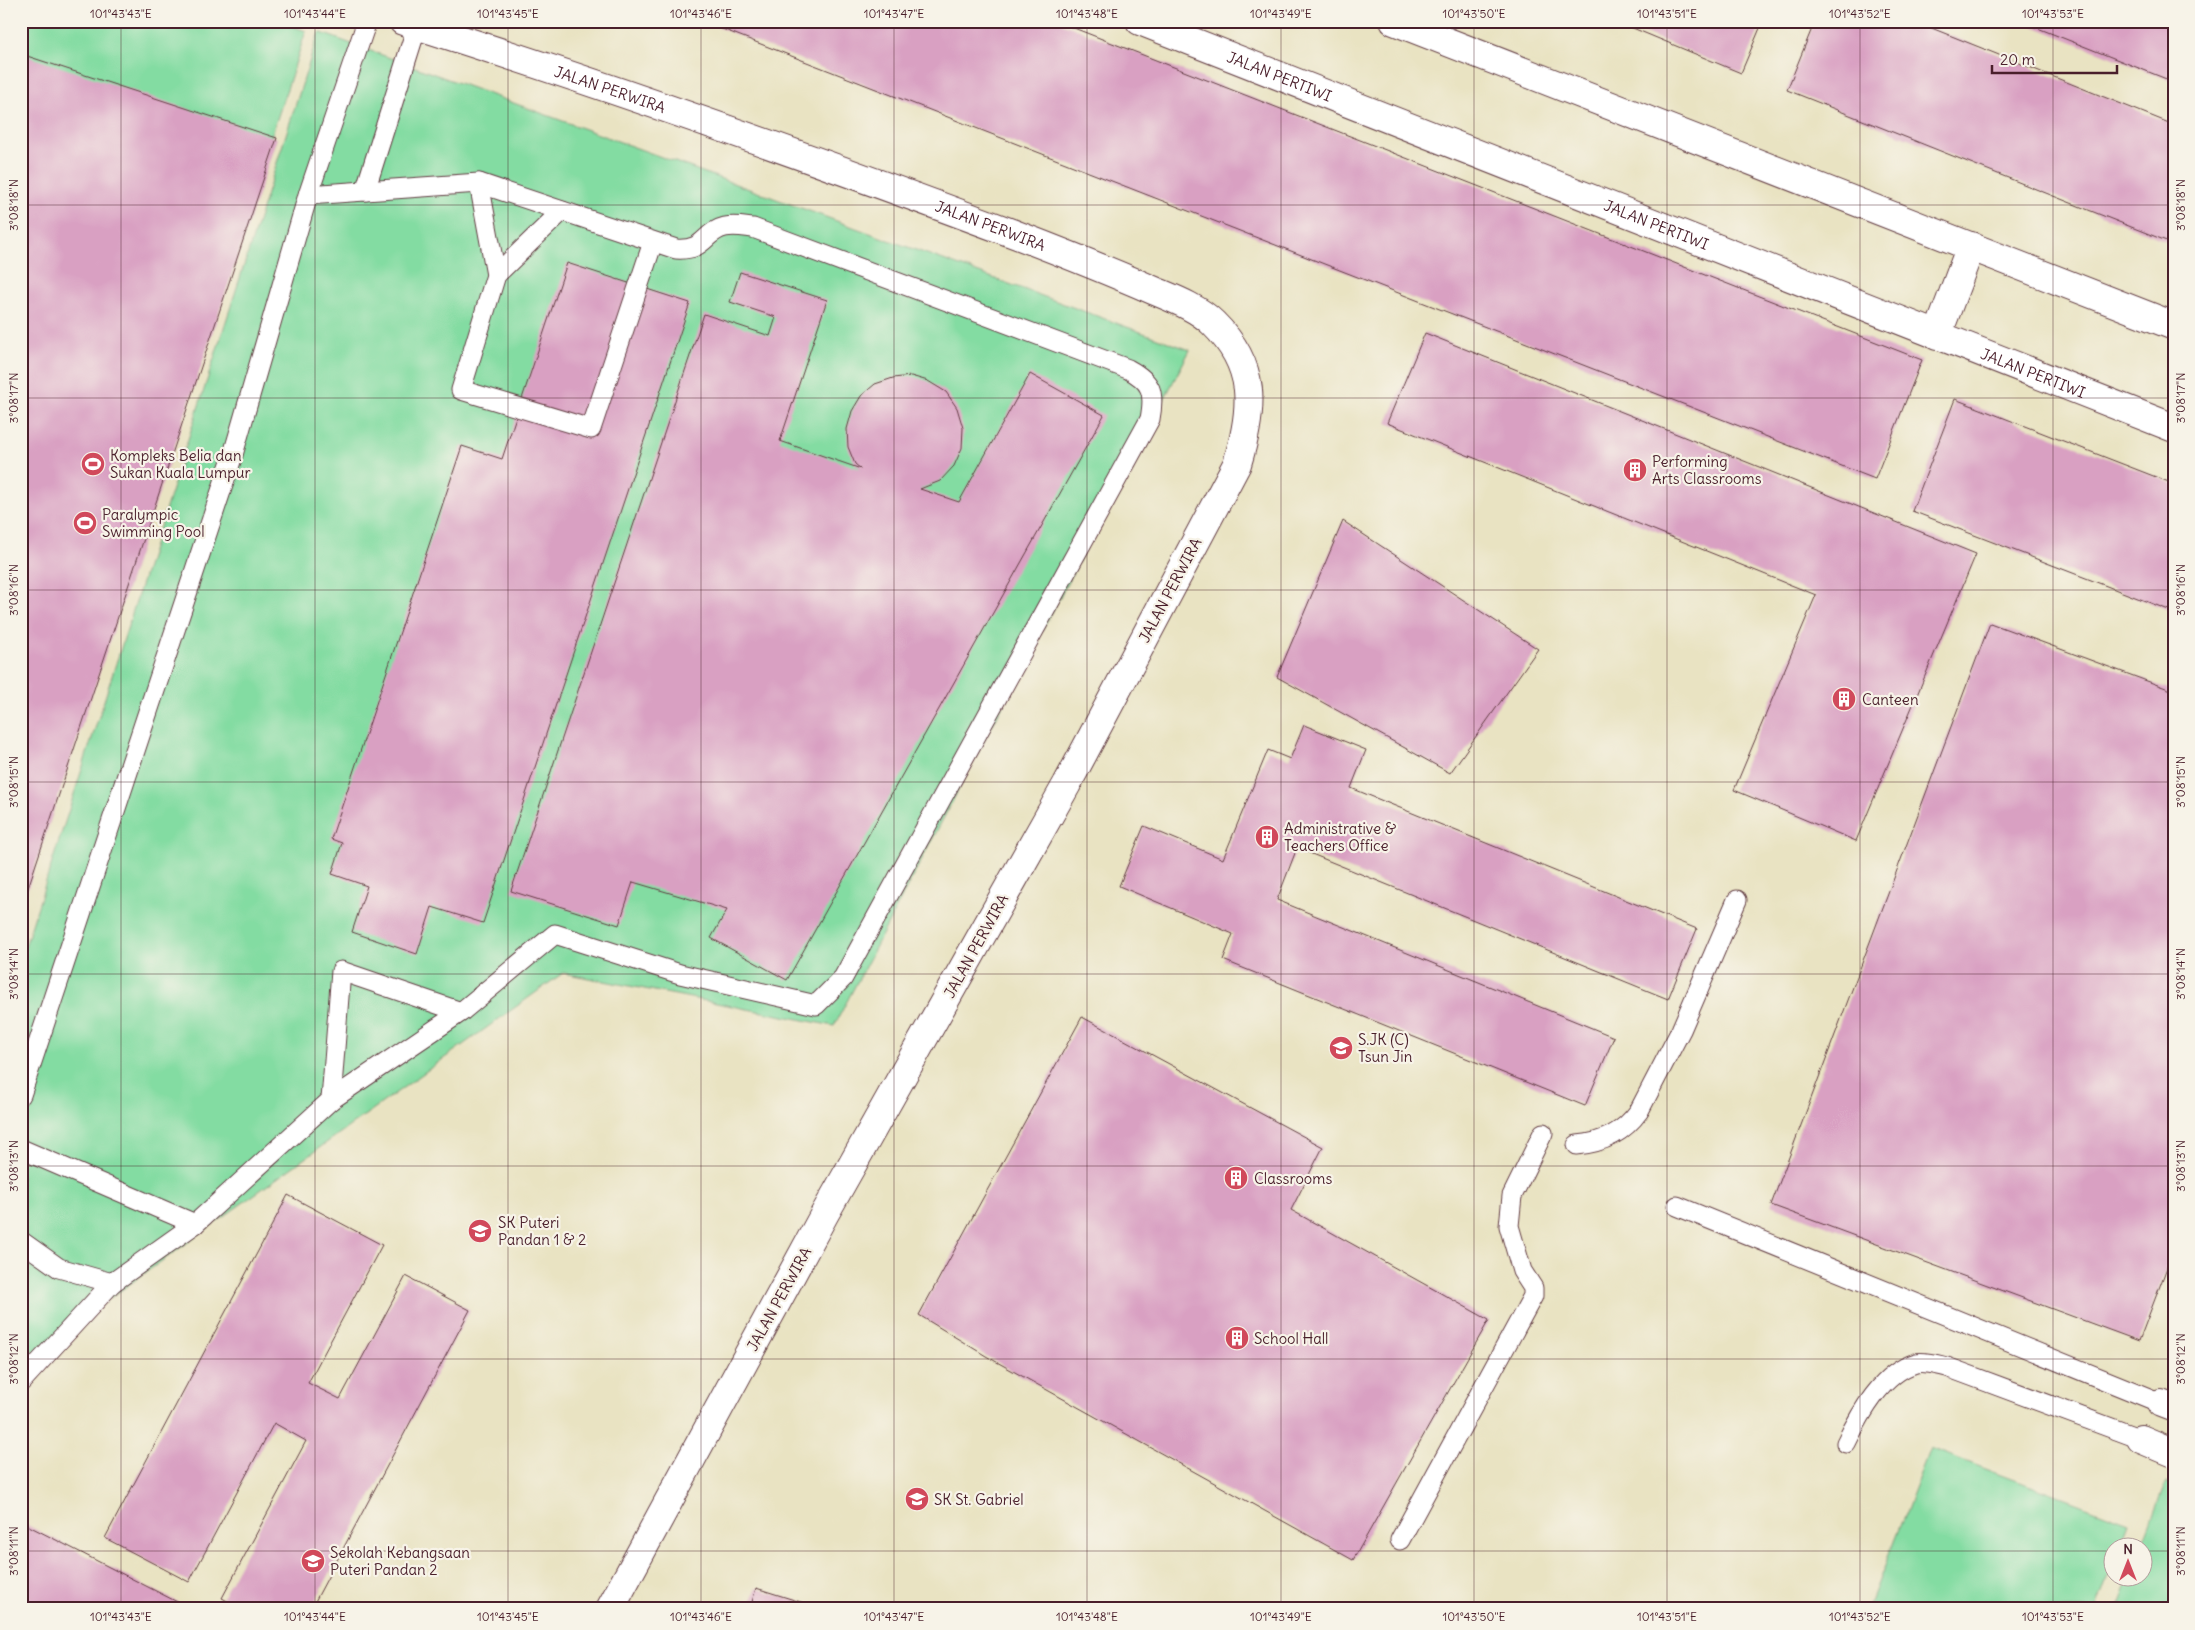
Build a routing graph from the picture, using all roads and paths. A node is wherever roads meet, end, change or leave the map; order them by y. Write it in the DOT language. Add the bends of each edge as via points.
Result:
graph roads {
  1 [pos="367,21"];
  2 [pos="1140,21"];
  3 [pos="1394,21"];
  4 [pos="410,23"];
  5 [pos="480,183"];
  6 [pos="365,191"];
  7 [pos="308,195"];
  8 [pos="562,211"];
  9 [pos="653,242"];
  10 [pos="1971,246"];
  11 [pos="496,275"];
  12 [pos="2174,326"];
  13 [pos="1937,336"];
  14 [pos="2174,428"];
  15 [pos="1737,900"];
  16 [pos="461,1012"];
  17 [pos="21,1095"];
  18 [pos="331,1100"];
  19 [pos="1543,1133"];
  20 [pos="1577,1145"];
  21 [pos="21,1148"];
  22 [pos="1677,1206"];
  23 [pos="195,1224"];
  24 [pos="22,1244"];
  25 [pos="112,1283"];
  26 [pos="21,1382"];
  27 [pos="2167,1405"];
  28 [pos="2141,1439"];
  29 [pos="1846,1443"];
  30 [pos="2174,1453"];
  31 [pos="1400,1540"];
  32 [pos="610,1609"];
  1 -- 7 [label="lane"];
  2 -- 13 [label="street, JALAN PERTIWI"];
  3 -- 10 [label="street"];
  4 -- 6 [label="lane"];
  4 -- 32 [label="street, JALAN PERWIRA" via="666,107 850,173 1094,264 1184,304 1212,321 1240,356 1250,401 1245,440 1232,472 1066,784 824,1215"];
  5 -- 6 [label="lane"];
  5 -- 8 [label="lane"];
  5 -- 11 [label="lane"];
  6 -- 7 [label="lane"];
  7 -- 17 [label="lane" via="232,458"];
  8 -- 9 [label="lane"];
  8 -- 11 [label="lane"];
  9 -- 11 [label="lane" via="591,429 461,390"];
  9 -- 16 [label="lane" via="690,250 724,227 753,228 1128,369 1150,386 1154,401 1150,419 843,978 816,1005 680,974 555,934"];
  10 -- 12 [label="street"];
  10 -- 13 [label="street"];
  13 -- 14 [label="street, JALAN PERTIWI"];
  15 -- 20 [label="lane" via="1681,1030 1639,1111 1631,1122 1610,1136"];
  16 -- 18 [label="lane"];
  16 -- 18 [label="lane" via="341,971"];
  18 -- 23 [label="lane"];
  19 -- 31 [label="lane" via="1512,1196 1509,1226 1522,1271 1533,1288 1533,1296"];
  21 -- 23 [label="lane"];
  22 -- 27 [label="lane"];
  23 -- 25 [label="lane"];
  24 -- 25 [label="lane" via="59,1268"];
  25 -- 26 [label="lane"];
  28 -- 29 [label="lane" via="1947,1367 1918,1362 1898,1372 1864,1406"];
  28 -- 30 [label="street"];
}
